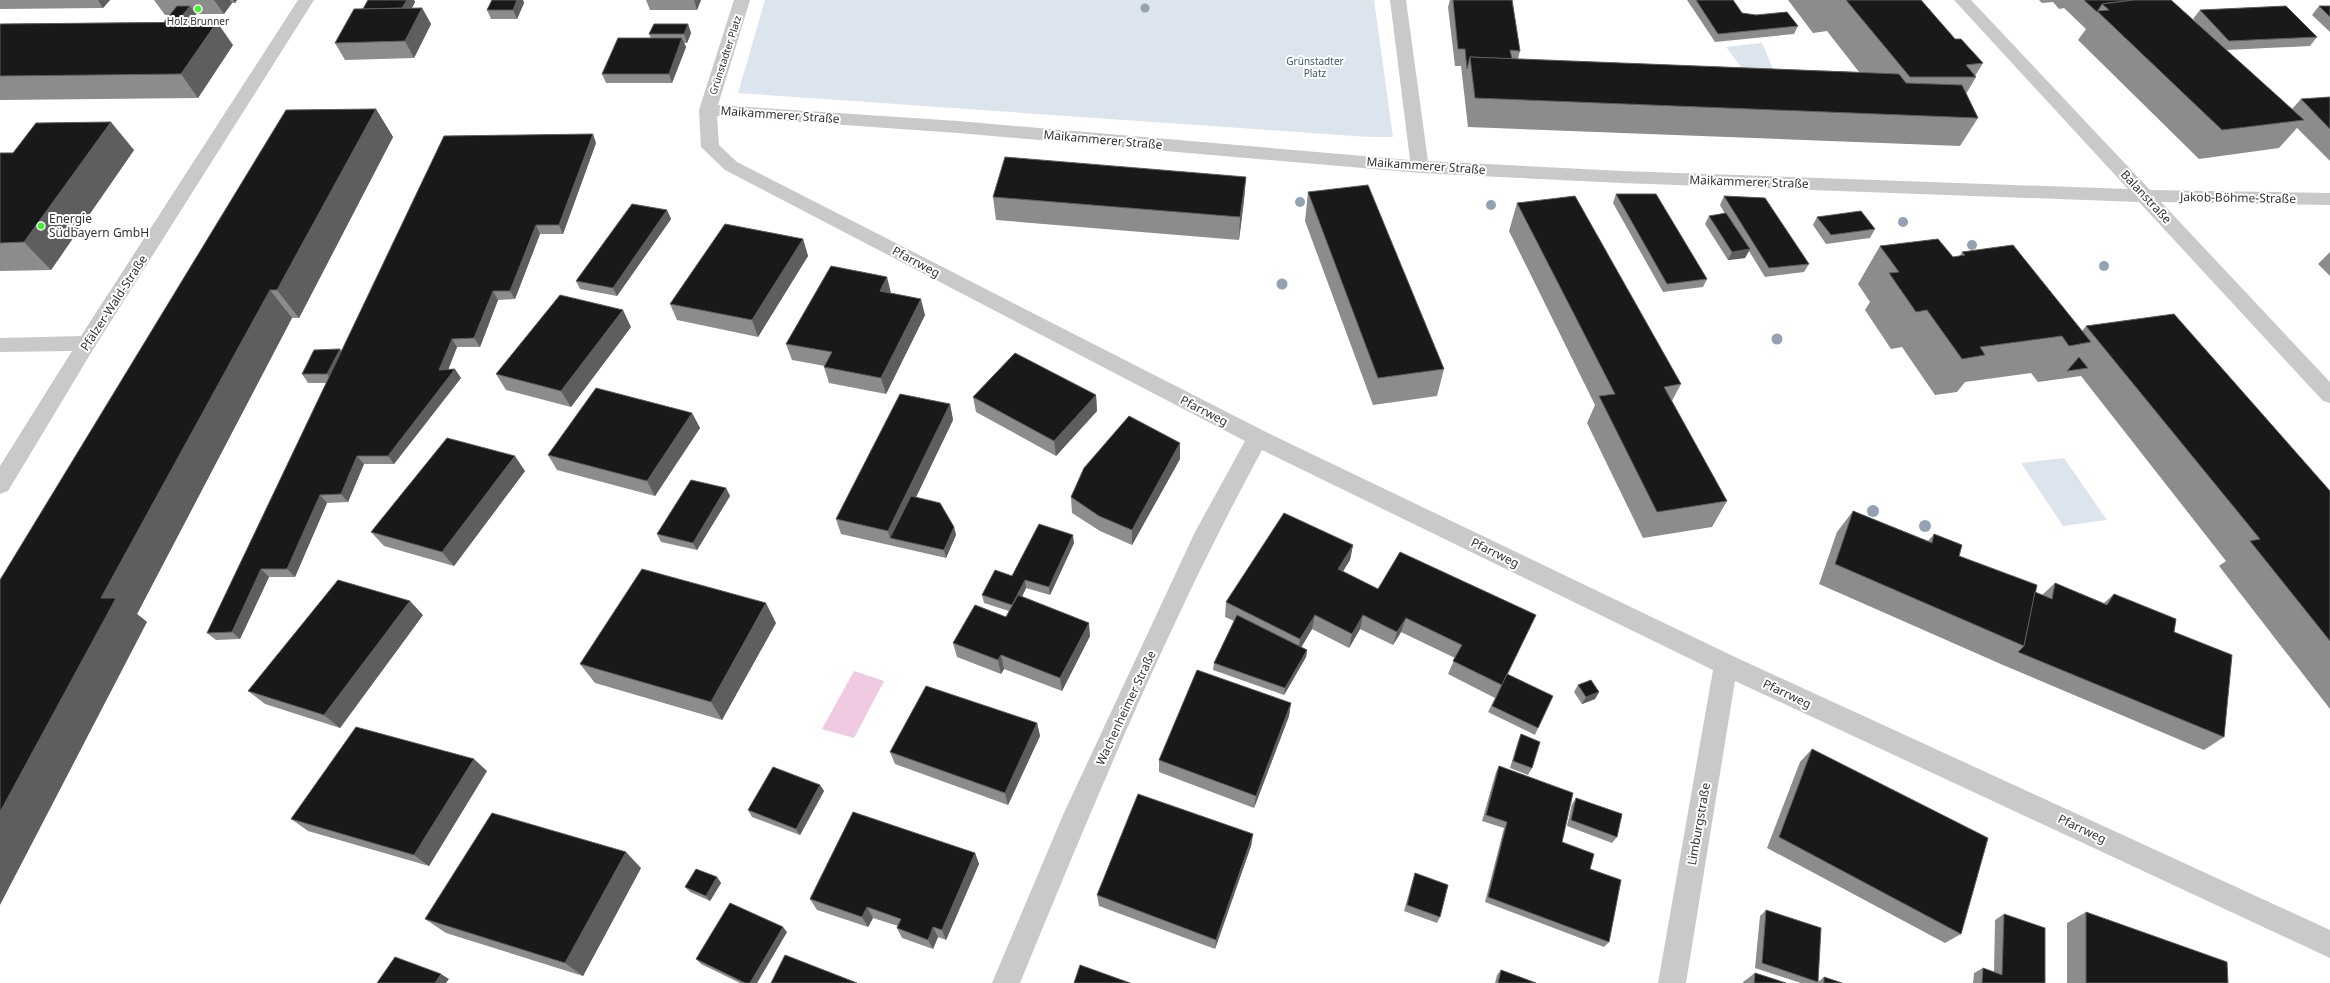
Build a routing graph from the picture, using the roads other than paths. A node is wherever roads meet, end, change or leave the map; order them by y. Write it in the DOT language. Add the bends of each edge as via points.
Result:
graph roads {
  1 [pos="306,0"];
  2 [pos="742,0"];
  3 [pos="1398,0"];
  4 [pos="1962,0"];
  5 [pos="708,110"];
  6 [pos="1420,167"];
  7 [pos="2145,196"];
  8 [pos="2330,200"];
  9 [pos="87,343"];
  10 [pos="0,345"];
  11 [pos="2330,395"];
  12 [pos="1258,438"];
  13 [pos="0,485"];
  14 [pos="1726,665"];
  15 [pos="2330,944"];
  16 [pos="1006,983"];
  17 [pos="1672,983"];
  1 -- 9 [label="street, Pfälzer-Wald-Straße"];
  2 -- 5 [label="street, Grünstadter Platz"];
  3 -- 6 [label="street"];
  4 -- 7 [label="street, Balanstraße"];
  5 -- 6 [label="street, Maikammerer Straße" via="966,128"];
  5 -- 12 [label="street, Pfarrweg" via="710,147 731,166"];
  6 -- 7 [label="street, Maikammerer Straße" via="1630,178"];
  7 -- 8 [label="street, Jakob-Böhme-Straße"];
  7 -- 11 [label="street, Balanstraße"];
  9 -- 10 [label="street"];
  9 -- 13 [label="street, Pfälzer-Wald-Straße"];
  12 -- 14 [label="street, Pfarrweg"];
  12 -- 16 [label="street, Wachenheimer Straße" via="1197,553 1072,824"];
  14 -- 15 [label="street, Pfarrweg"];
  14 -- 17 [label="street, Limburgstraße"];
}
